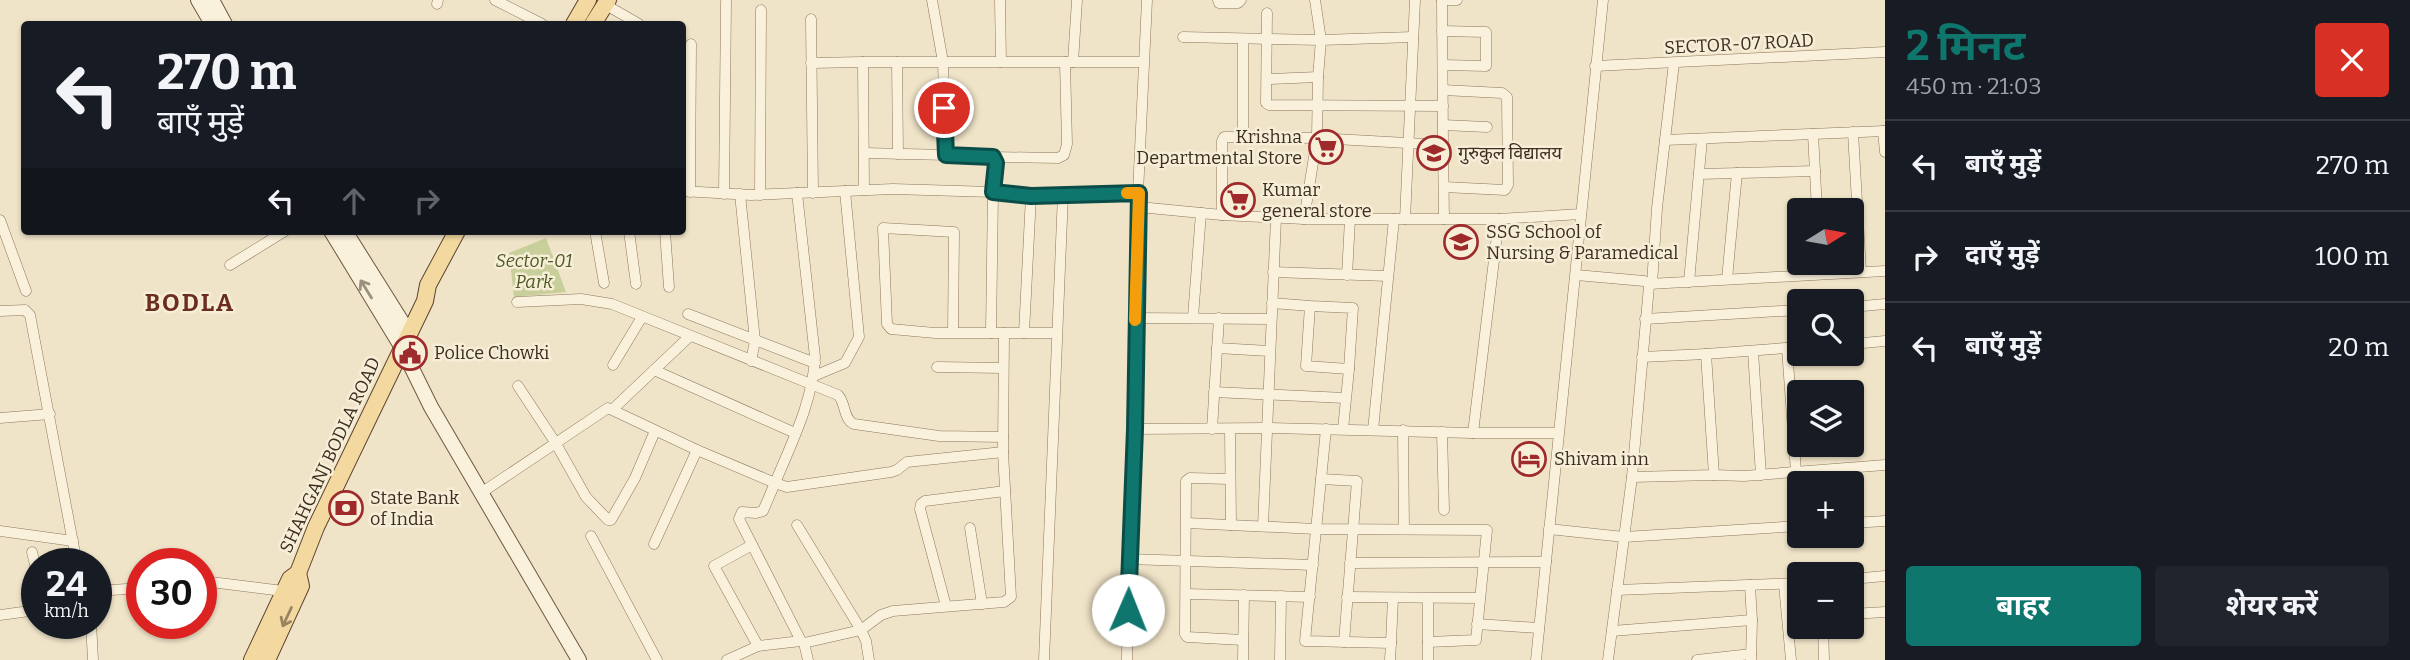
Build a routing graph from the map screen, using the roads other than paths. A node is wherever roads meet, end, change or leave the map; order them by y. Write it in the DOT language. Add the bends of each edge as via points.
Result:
graph roads {
  1 [pos="198,0"];
  2 [pos="212,0"];
  3 [pos="495,0"];
  4 [pos="588,0"];
  5 [pos="932,0"];
  6 [pos="1000,0"];
  7 [pos="1077,0"];
  8 [pos="1147,0"];
  9 [pos="1218,0"];
  10 [pos="1241,0"];
  11 [pos="1315,0"];
  12 [pos="1415,0"];
  13 [pos="1442,0"];
  14 [pos="1457,0"];
  15 [pos="1603,0"];
  16 [pos="607,2"];
  17 [pos="726,2"];
  18 [pos="761,10"];
  19 [pos="1267,13"];
  20 [pos="811,19"];
  21 [pos="210,21"];
  22 [pos="223,21"];
  23 [pos="536,21"];
  24 [pos="576,21"];
  25 [pos="595,21"];
  26 [pos="635,21"];
  27 [pos="1442,31"];
  28 [pos="1183,37"];
  29 [pos="1413,37"];
  30 [pos="1243,39"];
  31 [pos="1267,40"];
  32 [pos="1321,40"];
  33 [pos="691,44"];
  34 [pos="1885,52"];
  35 [pos="811,62"];
  36 [pos="863,62"];
  37 [pos="897,62"];
  38 [pos="943,62"];
  39 [pos="1001,62"];
  40 [pos="1069,62"];
  41 [pos="1143,62"];
  42 [pos="1674,62"];
  43 [pos="1443,65"];
  44 [pos="1595,66"];
  45 [pos="1318,77"];
  46 [pos="1267,79"];
  47 [pos="1443,90"];
  48 [pos="1409,106"];
  49 [pos="1443,106"];
  50 [pos="1317,107"];
  51 [pos="1443,125"];
  52 [pos="1487,127"];
  53 [pos="1884,131"];
  54 [pos="1853,132"];
  55 [pos="1813,134"];
  56 [pos="1244,137"];
  57 [pos="1317,138"];
  58 [pos="1702,139"];
  59 [pos="1665,140"];
  60 [pos="1407,143"];
  61 [pos="1443,145"];
  62 [pos="1885,152"];
  63 [pos="864,153"];
  64 [pos="898,154"];
  65 [pos="946,155"];
  66 [pos="993,157"];
  67 [pos="1815,171"];
  68 [pos="1737,173"];
  69 [pos="1699,174"];
  70 [pos="1444,187"];
  71 [pos="864,190"];
  72 [pos="686,191"];
  73 [pos="845,191"];
  74 [pos="813,192"];
  75 [pos="993,192"];
  76 [pos="797,193"];
  77 [pos="1139,193"];
  78 [pos="724,194"];
  79 [pos="740,194"];
  80 [pos="1062,194"];
  81 [pos="760,195"];
  82 [pos="1031,196"];
  83 [pos="1816,198"];
  84 [pos="1857,198"];
  85 [pos="1139,207"];
  86 [pos="1201,213"];
  87 [pos="1581,214"];
  88 [pos="1222,215"];
  89 [pos="1276,218"];
  90 [pos="1304,219"];
  91 [pos="1350,219"];
  92 [pos="1399,219"];
  93 [pos="1444,219"];
  94 [pos="1499,219"];
  95 [pos="0,220"];
  96 [pos="279,235"];
  97 [pos="334,235"];
  98 [pos="347,235"];
  99 [pos="455,235"];
  100 [pos="467,235"];
  101 [pos="596,235"];
  102 [pos="630,235"];
  103 [pos="665,235"];
  104 [pos="230,265"];
  105 [pos="1885,271"];
  106 [pos="1273,272"];
  107 [pos="1787,272"];
  108 [pos="1864,272"];
  109 [pos="1347,275"];
  110 [pos="1576,275"];
  111 [pos="1388,276"];
  112 [pos="1727,279"];
  113 [pos="1689,282"];
  114 [pos="604,283"];
  115 [pos="636,284"];
  116 [pos="1651,284"];
  117 [pos="669,287"];
  118 [pos="26,291"];
  119 [pos="425,301"];
  120 [pos="517,302"];
  121 [pos="1272,303"];
  122 [pos="1885,304"];
  123 [pos="1864,305"];
  124 [pos="1310,306"];
  125 [pos="0,311"];
  126 [pos="1787,311"];
  127 [pos="688,314"];
  128 [pos="642,317"];
  129 [pos="1193,317"];
  130 [pos="1135,318"];
  131 [pos="1219,318"];
  132 [pos="1271,319"];
  133 [pos="1645,319"];
  134 [pos="1055,332"];
  135 [pos="953,333"];
  136 [pos="991,333"];
  137 [pos="1004,333"];
  138 [pos="1024,333"];
  139 [pos="690,336"];
  140 [pos="405,339"];
  141 [pos="755,341"];
  142 [pos="1885,341"];
  143 [pos="1864,343"];
  144 [pos="1217,348"];
  145 [pos="1787,348"];
  146 [pos="1269,351"];
  147 [pos="1753,351"];
  148 [pos="1706,354"];
  149 [pos="1642,357"];
  150 [pos="751,361"];
  151 [pos="815,363"];
  152 [pos="613,365"];
  153 [pos="1788,366"];
  154 [pos="937,367"];
  155 [pos="1003,368"];
  156 [pos="1349,369"];
  157 [pos="654,370"];
  158 [pos="813,381"];
  159 [pos="518,386"];
  160 [pos="1214,392"];
  161 [pos="1267,394"];
  162 [pos="1345,398"];
  163 [pos="613,409"];
  164 [pos="50,414"];
  165 [pos="0,418"];
  166 [pos="1265,428"];
  167 [pos="1135,429"];
  168 [pos="1212,429"];
  169 [pos="1230,429"];
  170 [pos="1325,429"];
  171 [pos="1342,429"];
  172 [pos="1373,430"];
  173 [pos="1403,430"];
  174 [pos="656,431"];
  175 [pos="1442,432"];
  176 [pos="795,433"];
  177 [pos="1473,433"];
  178 [pos="1558,433"];
  179 [pos="1003,437"];
  180 [pos="555,442"];
  181 [pos="697,450"];
  182 [pos="1003,452"];
  183 [pos="1885,466"];
  184 [pos="1796,471"];
  185 [pos="1811,471"];
  186 [pos="1787,473"];
  187 [pos="1714,475"];
  188 [pos="1761,475"];
  189 [pos="1632,477"];
  190 [pos="1321,478"];
  191 [pos="1230,479"];
  192 [pos="775,483"];
  193 [pos="1005,491"];
  194 [pos="481,493"];
  195 [pos="1444,510"];
  196 [pos="1885,521"];
  197 [pos="1864,522"];
  198 [pos="1186,523"];
  199 [pos="797,525"];
  200 [pos="1231,525"];
  201 [pos="1263,526"];
  202 [pos="1787,527"];
  203 [pos="970,528"];
  204 [pos="1316,528"];
  205 [pos="1353,529"];
  206 [pos="1404,529"];
  207 [pos="1549,529"];
  208 [pos="0,531"];
  209 [pos="591,536"];
  210 [pos="1624,537"];
  211 [pos="73,541"];
  212 [pos="654,544"];
  213 [pos="752,545"];
  214 [pos="74,548"];
  215 [pos="1128,559"];
  216 [pos="1186,562"];
  217 [pos="1546,562"];
  218 [pos="1350,563"];
  219 [pos="1483,563"];
  220 [pos="1313,565"];
  221 [pos="298,572"];
  222 [pos="1885,576"];
  223 [pos="1864,578"];
  224 [pos="217,583"];
  225 [pos="1784,584"];
  226 [pos="1787,584"];
  227 [pos="1750,585"];
  228 [pos="1617,590"];
  229 [pos="283,591"];
  230 [pos="1186,594"];
  231 [pos="1244,595"];
  232 [pos="1281,596"];
  233 [pos="1310,597"];
  234 [pos="1347,597"];
  235 [pos="1393,597"];
  236 [pos="1427,598"];
  237 [pos="1479,598"];
  238 [pos="982,604"];
  239 [pos="946,606"];
  240 [pos="21,612"];
  241 [pos="1885,612"];
  242 [pos="1864,613"];
  243 [pos="0,615"];
  244 [pos="1752,620"];
  245 [pos="1478,624"];
  246 [pos="1539,628"];
  247 [pos="861,630"];
  248 [pos="1612,631"];
  249 [pos="92,639"];
  250 [pos="1243,639"];
  251 [pos="1823,639"];
  252 [pos="802,642"];
  253 [pos="1343,642"];
  254 [pos="1427,642"];
  255 [pos="1391,643"];
  256 [pos="758,646"];
  257 [pos="1751,657"];
  258 [pos="93,660"];
  259 [pos="252,660"];
  260 [pos="267,660"];
  261 [pos="579,660"];
  262 [pos="657,660"];
  263 [pos="727,660"];
  264 [pos="808,660"];
  265 [pos="869,660"];
  266 [pos="1044,660"];
  267 [pos="1127,660"];
  268 [pos="1243,660"];
  269 [pos="1280,660"];
  270 [pos="1390,660"];
  271 [pos="1427,660"];
  272 [pos="1536,660"];
  273 [pos="1608,660"];
  274 [pos="1697,660"];
  275 [pos="1791,660"];
  276 [pos="1824,660"];
  1 -- 21 [label="main road"];
  2 -- 22 [label="main road"];
  3 -- 23 [label="street"];
  4 -- 24 [label="main road"];
  5 -- 38 [label="street"];
  6 -- 39 [label="street"];
  7 -- 40 [label="street"];
  8 -- 41 [label="street"];
  9 -- 10 [label="street"];
  11 -- 32 [label="street"];
  12 -- 29 [label="street"];
  13 -- 14 [label="street"];
  13 -- 27 [label="street"];
  15 -- 44 [label="street"];
  16 -- 25 [label="main road"];
  16 -- 26 [label="street"];
  17 -- 78 [label="street"];
  18 -- 81 [label="street"];
  19 -- 31 [label="street"];
  20 -- 35 [label="street"];
  27 -- 43 [label="street"];
  27 -- 43 [label="street" via="1486,32 1486,66"];
  28 -- 30 [label="street"];
  29 -- 32 [label="street"];
  29 -- 48 [label="street"];
  30 -- 31 [label="street"];
  30 -- 56 [label="street"];
  31 -- 32 [label="street"];
  31 -- 46 [label="street"];
  32 -- 45 [label="street"];
  33 -- 72 [label="street"];
  34 -- 42 [label="street, SECTOR-07 ROAD"];
  35 -- 36 [label="street"];
  35 -- 74 [label="street"];
  36 -- 37 [label="street"];
  36 -- 63 [label="street"];
  37 -- 38 [label="street"];
  37 -- 64 [label="street"];
  38 -- 39 [label="street"];
  38 -- 65 [label="street"];
  39 -- 40 [label="street"];
  40 -- 41 [label="street"];
  40 -- 66 [label="street" via="1064,155"];
  41 -- 77 [label="street"];
  42 -- 44 [label="street, SECTOR-07 ROAD"];
  42 -- 59 [label="street"];
  43 -- 47 [label="street"];
  44 -- 87 [label="street"];
  45 -- 46 [label="street"];
  45 -- 50 [label="street"];
  46 -- 50 [label="street" via="1269,106"];
  47 -- 49 [label="street"];
  47 -- 70 [label="street" via="1507,97 1508,185 1505,190"];
  48 -- 49 [label="street"];
  48 -- 50 [label="street"];
  48 -- 60 [label="street"];
  49 -- 51 [label="street"];
  50 -- 57 [label="street"];
  51 -- 52 [label="street"];
  51 -- 61 [label="street"];
  53 -- 54 [label="street"];
  53 -- 62 [label="street"];
  54 -- 55 [label="street"];
  54 -- 84 [label="street"];
  55 -- 58 [label="street"];
  55 -- 67 [label="street"];
  56 -- 57 [label="street"];
  56 -- 88 [label="street" via="1224,137 1222,141"];
  57 -- 60 [label="street"];
  57 -- 90 [label="street"];
  58 -- 59 [label="street"];
  58 -- 69 [label="street"];
  59 -- 116 [label="street"];
  60 -- 61 [label="street"];
  60 -- 92 [label="street"];
  61 -- 70 [label="street"];
  63 -- 64 [label="street"];
  63 -- 71 [label="street"];
  64 -- 65 [label="street"];
  65 -- 66 [label="street"];
  66 -- 75 [label="street"];
  67 -- 68 [label="street"];
  67 -- 83 [label="street"];
  68 -- 69 [label="street"];
  68 -- 112 [label="street"];
  69 -- 113 [label="street"];
  70 -- 93 [label="street"];
  71 -- 73 [label="street"];
  71 -- 75 [label="street"];
  72 -- 78 [label="street"];
  73 -- 74 [label="street"];
  73 -- 158 [label="street" via="859,337 845,363"];
  74 -- 76 [label="street"];
  75 -- 82 [label="street"];
  75 -- 136 [label="street"];
  76 -- 81 [label="street"];
  76 -- 151 [label="street"];
  77 -- 80 [label="street"];
  77 -- 85 [label="street"];
  78 -- 79 [label="street"];
  79 -- 81 [label="street"];
  79 -- 141 [label="street"];
  80 -- 82 [label="street"];
  80 -- 134 [label="street"];
  82 -- 138 [label="street"];
  85 -- 86 [label="street"];
  85 -- 130 [label="street"];
  86 -- 88 [label="street"];
  86 -- 129 [label="street"];
  87 -- 94 [label="street"];
  87 -- 110 [label="street"];
  88 -- 89 [label="street"];
  89 -- 90 [label="street"];
  89 -- 106 [label="street"];
  90 -- 91 [label="street"];
  91 -- 92 [label="street"];
  91 -- 109 [label="street"];
  92 -- 93 [label="street"];
  92 -- 111 [label="street"];
  93 -- 94 [label="street"];
  94 -- 177 [label="street"];
  95 -- 118 [label="street"];
  96 -- 104 [label="street"];
  140 -- 97 [label="main road, one-way"];
  98 -- 140 [label="main road"];
  99 -- 119 [label="main road, SHAHGANJ BODLA ROAD" via="428,285"];
  100 -- 119 [label="main road, SHAHGANJ BODLA ROAD"];
  101 -- 114 [label="street"];
  102 -- 115 [label="street"];
  103 -- 117 [label="street"];
  105 -- 108 [label="street"];
  106 -- 109 [label="street"];
  106 -- 121 [label="street"];
  107 -- 112 [label="street"];
  109 -- 111 [label="street"];
  110 -- 116 [label="street"];
  110 -- 178 [label="street"];
  111 -- 172 [label="street"];
  112 -- 113 [label="street"];
  113 -- 116 [label="street"];
  116 -- 133 [label="street"];
  119 -- 140 [label="main road, SHAHGANJ BODLA ROAD"];
  120 -- 128 [label="street" via="588,300"];
  121 -- 124 [label="street"];
  121 -- 132 [label="street"];
  122 -- 123 [label="street"];
  124 -- 156 [label="street" via="1306,366"];
  124 -- 156 [label="street" via="1353,308"];
  125 -- 164 [label="street" via="30,313"];
  126 -- 133 [label="street"];
  127 -- 141 [label="street"];
  128 -- 139 [label="street"];
  128 -- 152 [label="street"];
  129 -- 130 [label="street"];
  129 -- 131 [label="street"];
  130 -- 167 [label="street"];
  131 -- 132 [label="street"];
  131 -- 144 [label="street"];
  132 -- 146 [label="street"];
  133 -- 149 [label="street"];
  134 -- 138 [label="street"];
  134 -- 266 [label="street"];
  135 -- 135 [label="street" via="888,327 883,228 954,232"];
  135 -- 136 [label="street"];
  136 -- 137 [label="street"];
  137 -- 138 [label="street"];
  137 -- 155 [label="street"];
  139 -- 150 [label="street"];
  139 -- 157 [label="street"];
  140 -- 194 [label="main road" via="431,407"];
  140 -- 221 [label="main road, SHAHGANJ BODLA ROAD"];
  141 -- 150 [label="street"];
  141 -- 151 [label="street"];
  142 -- 143 [label="street"];
  144 -- 146 [label="street"];
  144 -- 160 [label="street"];
  145 -- 147 [label="street"];
  146 -- 161 [label="street"];
  147 -- 148 [label="street"];
  147 -- 188 [label="street"];
  148 -- 149 [label="street"];
  148 -- 187 [label="street"];
  149 -- 189 [label="street"];
  150 -- 158 [label="street"];
  151 -- 158 [label="street"];
  153 -- 184 [label="street"];
  154 -- 155 [label="street"];
  155 -- 179 [label="street"];
  156 -- 162 [label="street"];
  157 -- 163 [label="street"];
  157 -- 176 [label="street"];
  158 -- 176 [label="street"];
  158 -- 179 [label="street" via="839,396 854,424 935,436"];
  159 -- 180 [label="street"];
  160 -- 161 [label="street"];
  160 -- 168 [label="street"];
  161 -- 162 [label="street"];
  161 -- 166 [label="street"];
  162 -- 171 [label="street"];
  163 -- 174 [label="street"];
  163 -- 180 [label="street" via="603,410"];
  164 -- 165 [label="street"];
  164 -- 211 [label="street"];
  166 -- 169 [label="street"];
  166 -- 170 [label="street"];
  166 -- 201 [label="street"];
  167 -- 168 [label="street"];
  167 -- 215 [label="street"];
  168 -- 169 [label="street"];
  169 -- 191 [label="street"];
  170 -- 171 [label="street"];
  170 -- 190 [label="street"];
  171 -- 172 [label="street"];
  172 -- 173 [label="street"];
  173 -- 175 [label="street"];
  173 -- 206 [label="street"];
  174 -- 180 [label="street" via="611,520 586,497"];
  174 -- 181 [label="street"];
  175 -- 177 [label="street"];
  175 -- 195 [label="street"];
  176 -- 192 [label="street"];
  177 -- 178 [label="street"];
  178 -- 207 [label="street"];
  179 -- 182 [label="street"];
  180 -- 194 [label="street"];
  181 -- 192 [label="street"];
  181 -- 212 [label="street"];
  182 -- 192 [label="street" via="907,463 891,472 787,487"];
  182 -- 193 [label="street"];
  183 -- 185 [label="street"];
  186 -- 188 [label="street"];
  187 -- 188 [label="street"];
  187 -- 189 [label="street"];
  189 -- 210 [label="street"];
  190 -- 204 [label="street"];
  190 -- 205 [label="street" via="1357,481"];
  191 -- 198 [label="street" via="1187,479"];
  191 -- 200 [label="street"];
  192 -- 213 [label="street" via="763,511 744,511 739,516"];
  193 -- 238 [label="street" via="1012,594 1004,602"];
  193 -- 239 [label="street" via="921,504"];
  194 -- 261 [label="main road"];
  196 -- 197 [label="street"];
  198 -- 200 [label="street"];
  198 -- 216 [label="street"];
  199 -- 247 [label="street"];
  200 -- 201 [label="street"];
  201 -- 204 [label="street"];
  202 -- 210 [label="street"];
  203 -- 238 [label="street"];
  204 -- 205 [label="street"];
  204 -- 220 [label="street"];
  205 -- 206 [label="street"];
  205 -- 218 [label="street"];
  206 -- 219 [label="street" via="1487,530"];
  207 -- 210 [label="street"];
  207 -- 217 [label="street"];
  208 -- 211 [label="street"];
  209 -- 262 [label="street"];
  210 -- 228 [label="street"];
  211 -- 214 [label="street"];
  213 -- 252 [label="street"];
  213 -- 256 [label="street" via="714,566"];
  215 -- 216 [label="street"];
  215 -- 267 [label="street"];
  216 -- 220 [label="street"];
  216 -- 230 [label="street"];
  217 -- 219 [label="street"];
  217 -- 246 [label="street"];
  218 -- 219 [label="street"];
  218 -- 234 [label="street"];
  219 -- 237 [label="street"];
  220 -- 233 [label="street"];
  221 -- 229 [label="main road, SHAHGANJ BODLA ROAD"];
  221 -- 260 [label="main road, one-way" via="301,586"];
  222 -- 223 [label="street"];
  224 -- 229 [label="street"];
  225 -- 226 [label="street"];
  225 -- 227 [label="street"];
  225 -- 275 [label="street"];
  227 -- 228 [label="street"];
  227 -- 244 [label="street"];
  228 -- 248 [label="street"];
  229 -- 259 [label="main road, SHAHGANJ BODLA ROAD"];
  230 -- 231 [label="street"];
  230 -- 250 [label="street" via="1186,636"];
  231 -- 232 [label="street"];
  231 -- 250 [label="street"];
  232 -- 233 [label="street"];
  232 -- 269 [label="street"];
  233 -- 253 [label="street" via="1305,641"];
  234 -- 235 [label="street"];
  234 -- 253 [label="street"];
  235 -- 236 [label="street"];
  235 -- 255 [label="street"];
  236 -- 237 [label="street"];
  236 -- 254 [label="street"];
  237 -- 245 [label="street"];
  238 -- 239 [label="street"];
  239 -- 247 [label="street" via="893,611"];
  240 -- 243 [label="street"];
  241 -- 242 [label="street"];
  244 -- 248 [label="street"];
  244 -- 257 [label="street"];
  245 -- 246 [label="street"];
  245 -- 254 [label="street" via="1476,640"];
  246 -- 272 [label="street"];
  247 -- 252 [label="street"];
  247 -- 265 [label="street"];
  248 -- 273 [label="street"];
  249 -- 258 [label="street"];
  250 -- 268 [label="street"];
  251 -- 276 [label="street"];
  252 -- 256 [label="street"];
  252 -- 264 [label="street"];
  253 -- 255 [label="street"];
  254 -- 271 [label="street"];
  255 -- 270 [label="street"];
  256 -- 263 [label="street"];
  257 -- 274 [label="street"];
}
